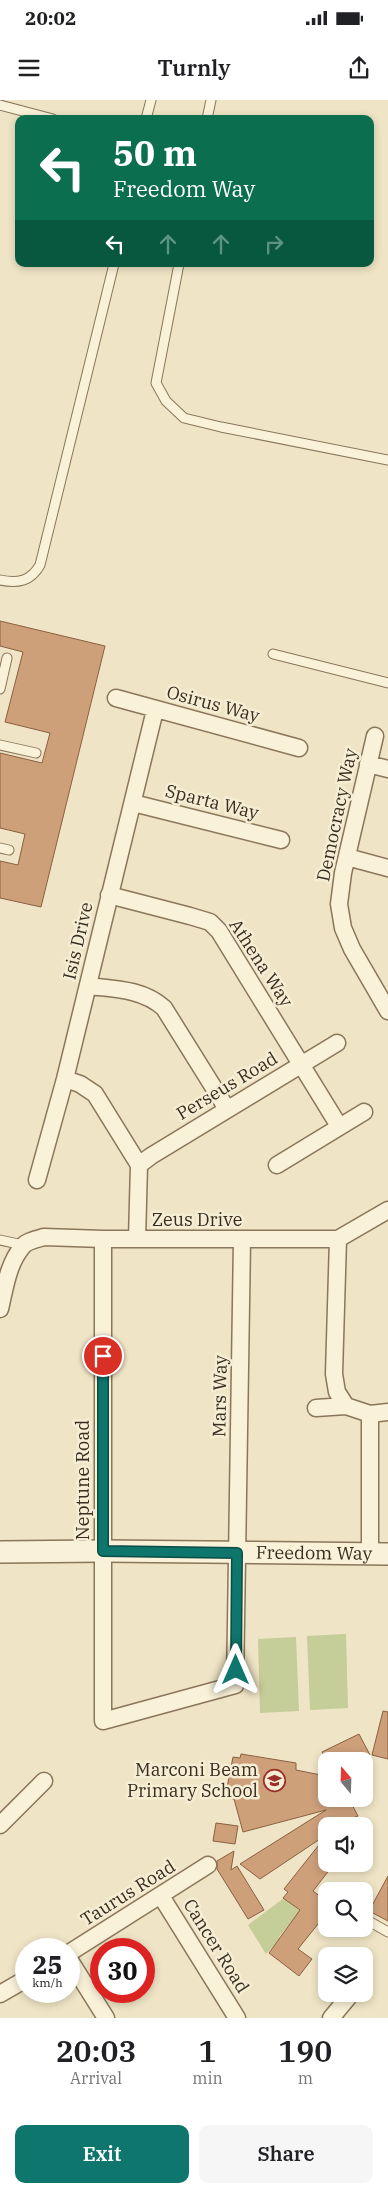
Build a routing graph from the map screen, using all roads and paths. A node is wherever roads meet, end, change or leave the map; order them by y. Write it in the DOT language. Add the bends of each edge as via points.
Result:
graph roads {
  1 [pos="151,100"];
  2 [pos="211,100"];
  3 [pos="0,105"];
  4 [pos="38,115"];
  5 [pos="147,115"];
  6 [pos="208,115"];
  7 [pos="113,267"];
  8 [pos="178,267"];
  9 [pos="388,460"];
  10 [pos="0,580"];
  11 [pos="273,654"];
  12 [pos="8,658"];
  13 [pos="388,683"];
  14 [pos="0,689"];
  15 [pos="116,698"];
  16 [pos="156,710"];
  17 [pos="376,736"];
  18 [pos="0,745"];
  19 [pos="299,748"];
  20 [pos="36,753"];
  21 [pos="368,764"];
  22 [pos="388,769"];
  23 [pos="133,803"];
  24 [pos="281,840"];
  25 [pos="347,857"];
  26 [pos="388,868"];
  27 [pos="109,895"];
  28 [pos="88,986"];
  29 [pos="387,1006"];
  30 [pos="337,1043"];
  31 [pos="300,1064"];
  32 [pos="65,1079"];
  33 [pos="228,1109"];
  34 [pos="364,1112"];
  35 [pos="339,1126"];
  36 [pos="278,1165"];
  37 [pos="139,1166"];
  38 [pos="37,1180"];
  39 [pos="388,1210"];
  40 [pos="103,1239"];
  41 [pos="338,1239"];
  42 [pos="0,1240"];
  43 [pos="137,1240"];
  44 [pos="242,1240"];
  45 [pos="23,1245"];
  46 [pos="0,1309"];
  47 [pos="346,1406"];
  48 [pos="316,1408"];
  49 [pos="388,1412"];
  50 [pos="370,1414"];
  51 [pos="103,1551"];
  52 [pos="0,1552"];
  53 [pos="237,1553"];
  54 [pos="379,1554"];
  55 [pos="104,1722"];
  56 [pos="44,1781"];
  57 [pos="0,1825"];
  58 [pos="208,1865"];
  59 [pos="161,1896"];
  60 [pos="373,1924"];
  61 [pos="388,1932"];
  62 [pos="80,1946"];
  63 [pos="80,1977"];
  64 [pos="15,1985"];
  65 [pos="0,1994"];
  66 [pos="344,2002"];
  67 [pos="106,2018"];
  68 [pos="237,2018"];
  69 [pos="330,2018"];
  1 -- 5 [label="lane"];
  2 -- 6 [label="lane"];
  3 -- 4 [label="lane"];
  7 -- 10 [label="lane" via="40,565 35,574 23,581"];
  8 -- 9 [label="lane" via="156,383 166,401 184,418"];
  11 -- 13 [label="lane"];
  12 -- 14 [label="lane"];
  15 -- 16 [label="street, Osirus Way"];
  16 -- 19 [label="street, Osirus Way"];
  16 -- 23 [label="street, Isis Drive"];
  17 -- 21 [label="street, Democracy Way"];
  18 -- 20 [label="lane"];
  21 -- 22 [label="street"];
  21 -- 25 [label="street, Democracy Way"];
  23 -- 24 [label="street, Sparta Way"];
  23 -- 27 [label="street, Isis Drive"];
  25 -- 26 [label="street"];
  25 -- 29 [label="street, Democracy Way" via="339,904 343,928 363,970"];
  27 -- 28 [label="street, Isis Drive"];
  27 -- 31 [label="street, Athena Way" via="210,922 219,931"];
  28 -- 32 [label="street, Isis Drive"];
  28 -- 33 [label="street" via="140,994 164,1008"];
  30 -- 31 [label="street, Perseus Road"];
  31 -- 33 [label="street, Perseus Road"];
  31 -- 35 [label="street, Athena Way"];
  32 -- 37 [label="street" via="95,1094"];
  32 -- 38 [label="street, Isis Drive"];
  33 -- 37 [label="street, Perseus Road"];
  34 -- 35 [label="street"];
  35 -- 36 [label="street"];
  37 -- 43 [label="street"];
  39 -- 41 [label="street, Zeus Drive"];
  40 -- 43 [label="street, Zeus Drive"];
  40 -- 45 [label="street, Zeus Drive" via="44,1237"];
  40 -- 51 [label="street, Neptune Road"];
  41 -- 44 [label="street, Zeus Drive"];
  41 -- 47 [label="street" via="334,1374 337,1392"];
  42 -- 45 [label="lane"];
  43 -- 44 [label="street, Zeus Drive"];
  44 -- 53 [label="street, Mars Way"];
  45 -- 46 [label="street" via="12,1264"];
  47 -- 48 [label="street"];
  47 -- 50 [label="street"];
  49 -- 50 [label="street"];
  50 -- 54 [label="street"];
  51 -- 52 [label="street, Freedom Way"];
  51 -- 53 [label="street, Freedom Way"];
  51 -- 55 [label="street, Neptune Road"];
  53 -- 54 [label="street, Freedom Way"];
  53 -- 55 [label="street, Mars Way" via="236,1685"];
  56 -- 57 [label="street"];
  58 -- 59 [label="street, Taurus Road"];
  59 -- 62 [label="street, Taurus Road"];
  59 -- 68 [label="street, Cancer Road"];
  60 -- 61 [label="lane"];
  63 -- 67 [label="street"];
  64 -- 65 [label="street"];
  66 -- 69 [label="street"];
}
